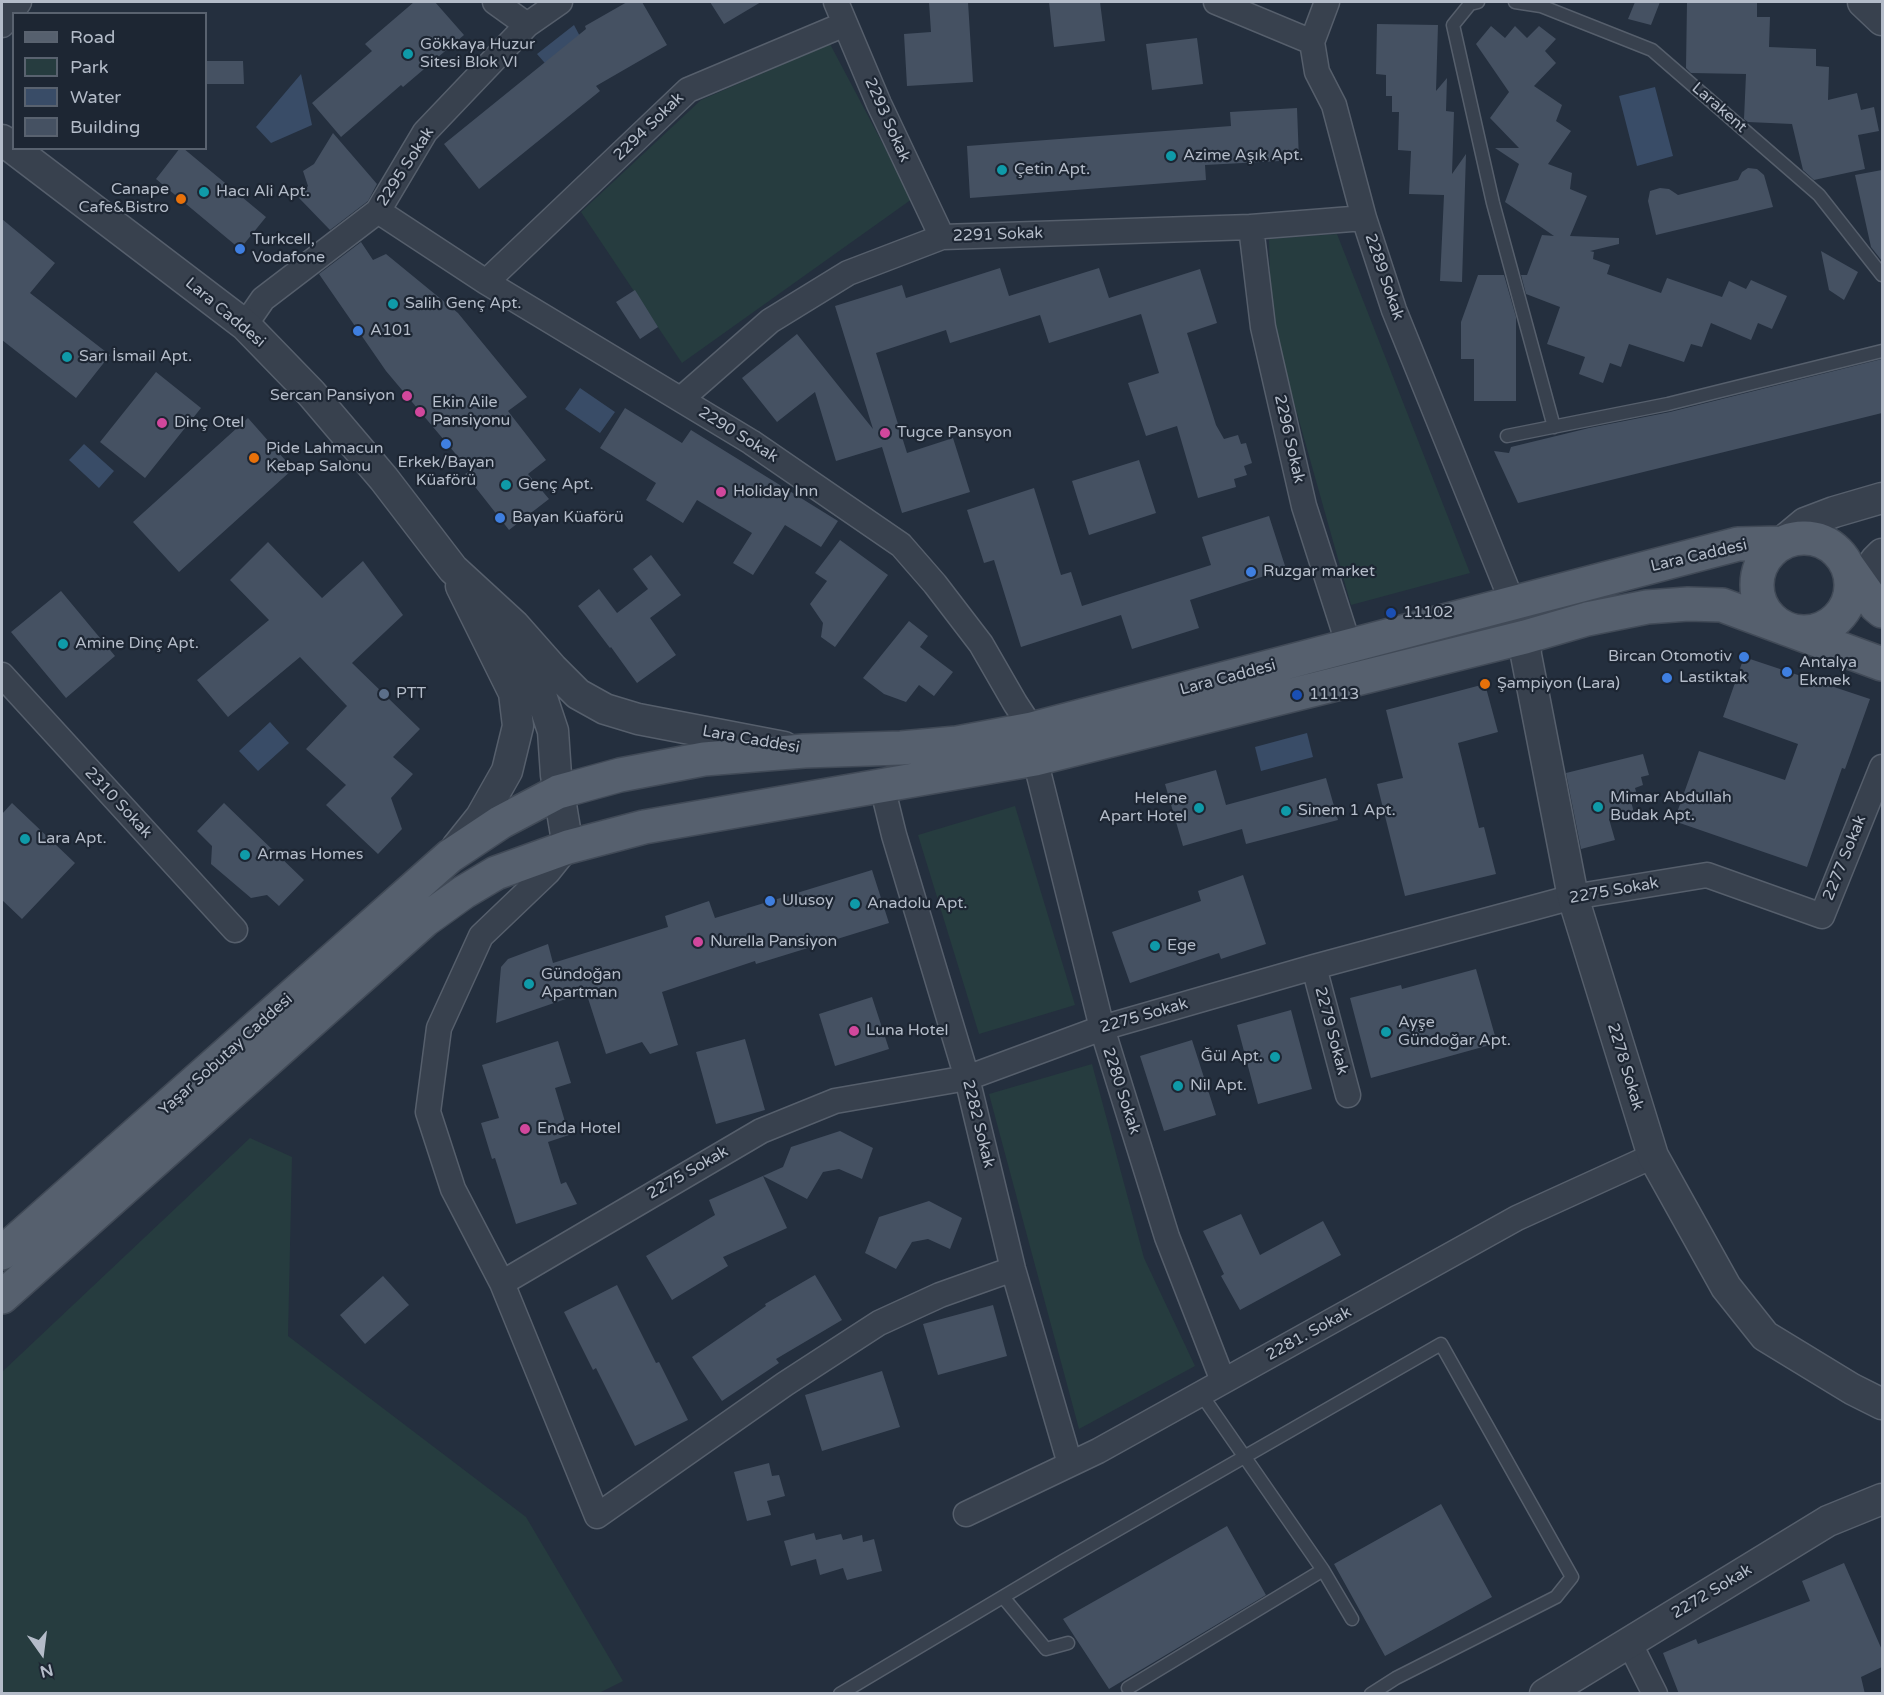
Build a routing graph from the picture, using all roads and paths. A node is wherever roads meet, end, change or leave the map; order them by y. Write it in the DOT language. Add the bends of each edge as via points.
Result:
graph roads {
  1 [pos="19,2"];
  2 [pos="495,2"];
  3 [pos="560,2"];
  4 [pos="1216,2"];
  5 [pos="1327,2"];
  6 [pos="1478,2"];
  7 [pos="1515,2"];
  8 [pos="1863,2"];
  9 [pos="841,13"];
  10 [pos="1882,20"];
  11 [pos="2,25"];
  12 [pos="527,25"];
  13 [pos="1312,42"];
  14 [pos="15,150"];
  15 [pos="378,211"];
  16 [pos="1364,218"];
  17 [pos="1251,227"];
  18 [pos="942,237"];
  19 [pos="1882,275"];
  20 [pos="486,282"];
  21 [pos="245,325"];
  22 [pos="1882,351"];
  23 [pos="681,399"];
  24 [pos="1554,427"];
  25 [pos="1507,436"];
  26 [pos="1882,498"];
  27 [pos="1793,533"];
  28 [pos="453,570"];
  29 [pos="1867,583"];
  30 [pos="1513,604"];
  31 [pos="1790,630"];
  32 [pos="1525,637"];
  33 [pos="1349,646"];
  34 [pos="1882,664"];
  35 [pos="2,675"];
  36 [pos="1034,744"];
  37 [pos="804,751"];
  38 [pos="1882,767"];
  39 [pos="882,786"];
  40 [pos="558,792"];
  41 [pos="568,847"];
  42 [pos="450,856"];
  43 [pos="1573,897"];
  44 [pos="1822,916"];
  45 [pos="235,930"];
  46 [pos="1314,967"];
  47 [pos="1101,1028"];
  48 [pos="967,1078"];
  49 [pos="1348,1095"];
  50 [pos="1653,1156"];
  51 [pos="2,1253"];
  52 [pos="1013,1269"];
  53 [pos="502,1283"];
  54 [pos="2,1297"];
  55 [pos="1223,1381"];
  56 [pos="1201,1394"];
  57 [pos="1882,1404"];
  58 [pos="1245,1457"];
  59 [pos="1070,1464"];
  60 [pos="1882,1499"];
  61 [pos="966,1514"];
  62 [pos="1323,1570"];
  63 [pos="1003,1596"];
  64 [pos="1352,1619"];
  65 [pos="1629,1642"];
  66 [pos="1068,1643"];
  67 [pos="1128,1688"];
  68 [pos="840,1694"];
  69 [pos="1371,1694"];
  70 [pos="1545,1694"];
  71 [pos="1655,1694"];
  1 -- 11 [label="street"];
  2 -- 12 [label="street"];
  3 -- 12 [label="street, 2295 Sokak"];
  4 -- 13 [label="street"];
  5 -- 13 [label="street"];
  6 -- 24 [label="lane" via="1470,4 1453,25 1492,203"];
  7 -- 19 [label="lane, Larakent" via="1541,6 1652,50 1819,195"];
  8 -- 10 [label="street"];
  9 -- 18 [label="street, 2293 Sokak"];
  9 -- 20 [label="street, 2294 Sokak" via="688,90"];
  12 -- 15 [label="street, 2295 Sokak" via="425,132"];
  13 -- 16 [label="street, 2289 Sokak" via="1317,72 1334,105"];
  14 -- 21 [label="street, Lara Caddesi"];
  15 -- 20 [label="street, 2290 Sokak"];
  15 -- 21 [label="street, 2295 Sokak" via="263,299"];
  16 -- 17 [label="street, 2291 Sokak"];
  16 -- 30 [label="street, 2289 Sokak" via="1394,310"];
  17 -- 18 [label="street, 2291 Sokak"];
  17 -- 33 [label="street, 2296 Sokak" via="1263,327 1304,506"];
  18 -- 23 [label="street, 2291 Sokak" via="848,273 770,321"];
  20 -- 23 [label="street, 2290 Sokak"];
  21 -- 28 [label="street, Lara Caddesi" via="318,401"];
  22 -- 24 [label="lane" via="1668,404"];
  23 -- 36 [label="street, 2290 Sokak" via="752,442 902,545 981,644"];
  24 -- 25 [label="lane"];
  26 -- 27 [label="street" via="1834,512"];
  27 -- 29 [label="main road" via="1834,548"];
  27 -- 30 [label="main road, Lara Caddesi"];
  27 -- 31 [label="main road" via="1769,552 1756,581 1757,597 1764,612"];
  28 -- 37 [label="street, Lara Caddesi" via="514,625 578,694 605,709"];
  28 -- 40 [label="street" via="539,689 553,730"];
  28 -- 42 [label="street" via="514,693 518,726 507,771 481,817"];
  29 -- 31 [label="main road" via="1836,620 1806,632"];
  30 -- 33 [label="main road, Lara Caddesi"];
  31 -- 32 [label="main road" via="1722,605 1688,604 1647,607 1587,619"];
  31 -- 34 [label="main road"];
  32 -- 36 [label="main road"];
  32 -- 43 [label="street, 2278 Sokak"];
  33 -- 36 [label="main road, Lara Caddesi"];
  35 -- 45 [label="street, 2310 Sokak"];
  36 -- 37 [label="main road, Lara Caddesi" via="957,743"];
  36 -- 39 [label="main road"];
  36 -- 47 [label="street, 2280 Sokak"];
  37 -- 40 [label="main road, Yaşar Sobutay Caddesi" via="704,759"];
  38 -- 44 [label="street, 2277 Sokak"];
  39 -- 41 [label="main road" via="644,827"];
  39 -- 48 [label="street, 2282 Sokak"];
  40 -- 41 [label="street"];
  40 -- 42 [label="main road, Yaşar Sobutay Caddesi" via="501,822"];
  41 -- 53 [label="street" via="548,872 481,936 439,1028 429,1113 453,1189"];
  41 -- 54 [label="main road" via="496,873 425,920"];
  42 -- 51 [label="main road, Yaşar Sobutay Caddesi"];
  43 -- 44 [label="street, 2275 Sokak" via="1707,875"];
  43 -- 46 [label="street, 2275 Sokak"];
  43 -- 50 [label="street, 2278 Sokak"];
  46 -- 47 [label="street, 2275 Sokak"];
  46 -- 49 [label="street, 2279 Sokak"];
  47 -- 48 [label="street, 2275 Sokak"];
  47 -- 55 [label="street, 2280 Sokak" via="1167,1237"];
  48 -- 52 [label="street, 2282 Sokak"];
  48 -- 53 [label="street, 2275 Sokak" via="835,1101 761,1131"];
  50 -- 55 [label="street, 2281. Sokak" via="1517,1218"];
  50 -- 57 [label="street, 2278 Sokak" via="1726,1287 1765,1336"];
  52 -- 53 [label="street" via="940,1295 879,1323 597,1516"];
  52 -- 59 [label="street, 2282 Sokak"];
  55 -- 56 [label="street, 2281. Sokak"];
  56 -- 58 [label="lane"];
  56 -- 59 [label="street, 2281. Sokak"];
  58 -- 62 [label="lane"];
  58 -- 63 [label="lane"];
  58 -- 69 [label="lane" via="1441,1344 1572,1577 1556,1597"];
  59 -- 61 [label="street, 2281. Sokak"];
  60 -- 65 [label="street, 2272 Sokak" via="1828,1521"];
  62 -- 64 [label="lane"];
  62 -- 67 [label="lane"];
  63 -- 66 [label="lane" via="1046,1649"];
  63 -- 68 [label="lane"];
  65 -- 70 [label="street, 2272 Sokak"];
  65 -- 71 [label="street"];
}
